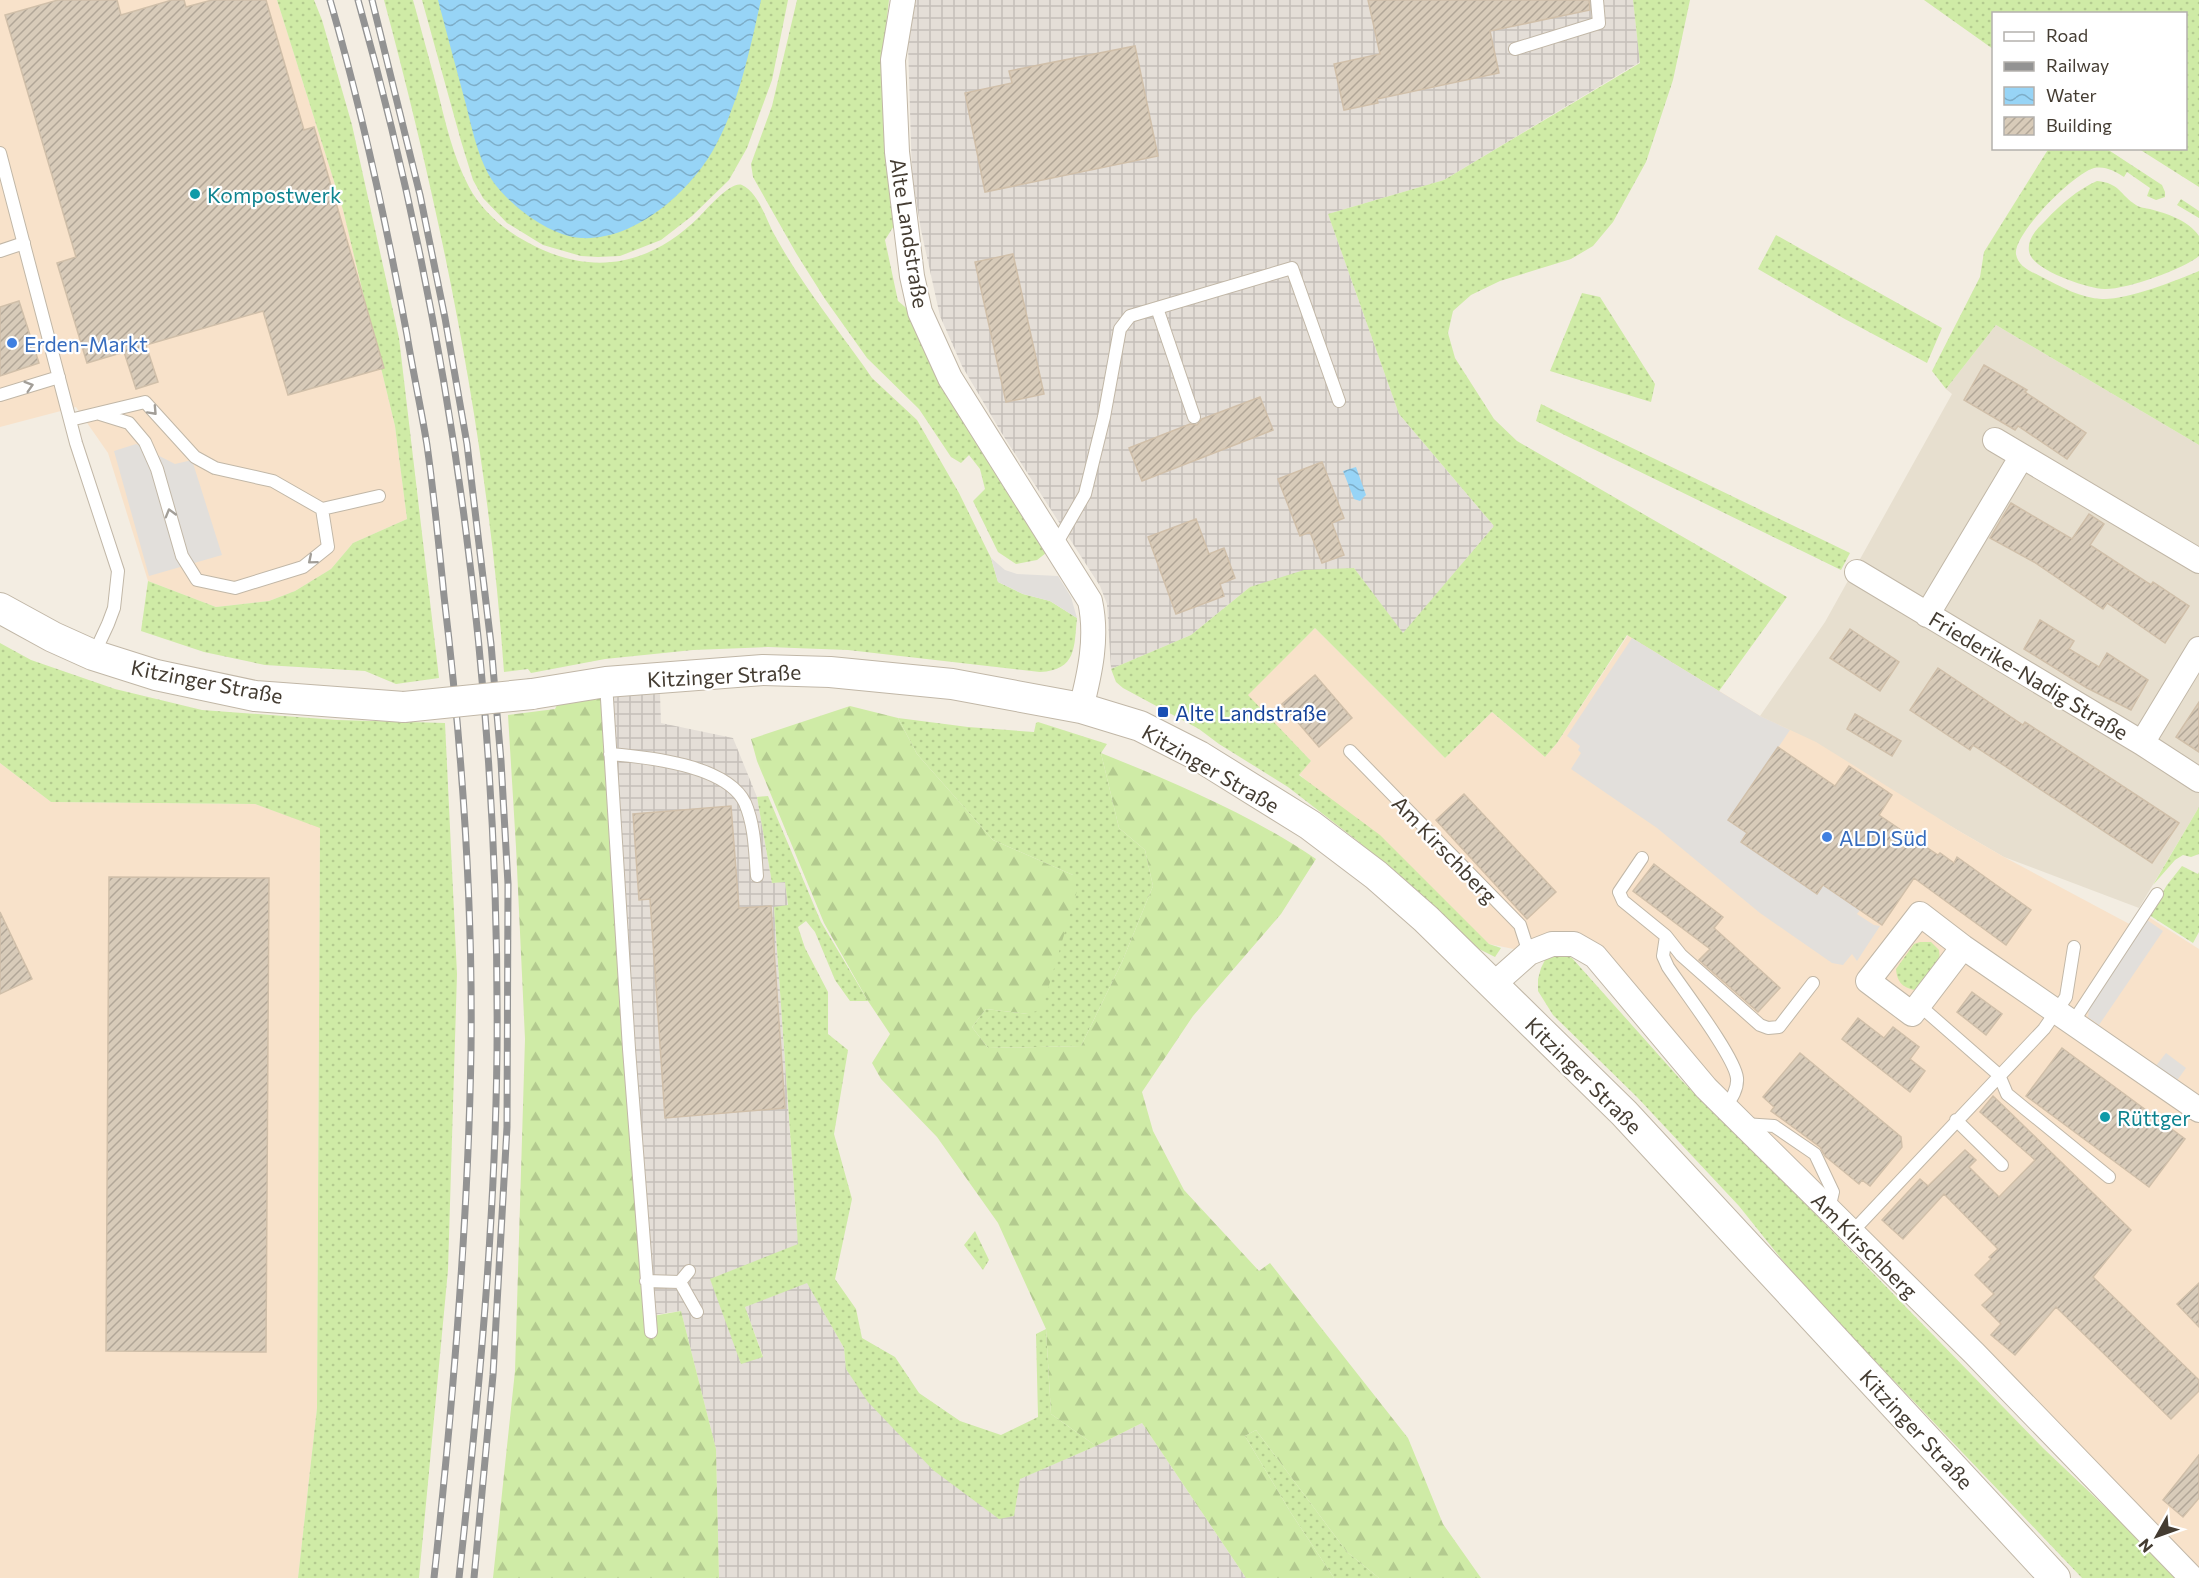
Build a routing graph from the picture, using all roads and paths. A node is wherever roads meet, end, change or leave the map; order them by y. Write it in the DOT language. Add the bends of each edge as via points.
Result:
graph roads {
  1 [pos="903,0"];
  2 [pos="1596,0"];
  3 [pos="1515,49"];
  4 [pos="0,153"];
  5 [pos="24,243"];
  6 [pos="0,251"];
  7 [pos="1157,308"];
  8 [pos="59,377"];
  9 [pos="0,395"];
  10 [pos="1338,401"];
  11 [pos="100,414"];
  12 [pos="1194,417"];
  13 [pos="70,420"];
  14 [pos="1995,440"];
  15 [pos="2022,456"];
  16 [pos="379,496"];
  17 [pos="322,509"];
  18 [pos="1055,546"];
  19 [pos="2199,561"];
  20 [pos="1857,572"];
  21 [pos="0,608"];
  22 [pos="1927,615"];
  23 [pos="2199,649"];
  24 [pos="93,655"];
  25 [pos="606,682"];
  26 [pos="1081,708"];
  27 [pos="2142,742"];
  28 [pos="1350,752"];
  29 [pos="610,754"];
  30 [pos="2199,780"];
  31 [pos="1642,858"];
  32 [pos="757,876"];
  33 [pos="2157,894"];
  34 [pos="1666,936"];
  35 [pos="1963,947"];
  36 [pos="2074,947"];
  37 [pos="1529,953"];
  38 [pos="1813,983"];
  39 [pos="1494,984"];
  40 [pos="1919,1005"];
  41 [pos="2065,1017"];
  42 [pos="1999,1075"];
  43 [pos="2199,1110"];
  44 [pos="1733,1116"];
  45 [pos="1956,1120"];
  46 [pos="2002,1165"];
  47 [pos="2109,1177"];
  48 [pos="1852,1232"];
  49 [pos="689,1271"];
  50 [pos="646,1281"];
  51 [pos="680,1281"];
  52 [pos="697,1312"];
  53 [pos="651,1332"];
  54 [pos="2055,1578"];
  55 [pos="2192,1578"];
  1 -- 18 [label="street, Alte Landstraße" via="893,60 897,152 920,312 950,378"];
  2 -- 3 [label="lane" via="1599,23"];
  4 -- 5 [label="lane"];
  5 -- 6 [label="lane"];
  5 -- 8 [label="lane"];
  7 -- 10 [label="lane" via="1292,267"];
  7 -- 12 [label="lane"];
  7 -- 18 [label="lane" via="1130,316 1120,329 1085,494"];
  9 -- 8 [label="lane, one-way"];
  8 -- 13 [label="lane"];
  11 -- 13 [label="lane"];
  11 -- 17 [label="lane, one-way" via="145,402 195,457 215,468 273,481"];
  17 -- 11 [label="lane, one-way" via="328,547 303,567 236,588 197,580 182,556 157,469 145,442 129,423"];
  13 -- 24 [label="lane" via="118,571 114,608"];
  14 -- 15 [label="street"];
  15 -- 19 [label="street"];
  15 -- 22 [label="street"];
  16 -- 17 [label="lane"];
  18 -- 26 [label="street, Alte Landstraße" via="1090,601 1094,618 1092,664"];
  20 -- 22 [label="street, Friederike-Nadig Straße"];
  21 -- 24 [label="street, Kitzinger Straße"];
  22 -- 27 [label="street, Friederike-Nadig Straße"];
  23 -- 27 [label="street"];
  24 -- 25 [label="street, Kitzinger Straße, bridge" via="156,675 255,696 404,707"];
  25 -- 26 [label="street, Kitzinger Straße" via="763,670 830,672 952,684"];
  25 -- 29 [label="lane"];
  26 -- 39 [label="street, Kitzinger Straße" via="1140,726 1199,756 1310,825 1376,874"];
  27 -- 30 [label="street, Friederike-Nadig Straße"];
  28 -- 37 [label="lane, Am Kirschberg" via="1520,925"];
  29 -- 32 [label="lane" via="656,758 707,773 731,786 744,802 754,836"];
  29 -- 50 [label="lane"];
  31 -- 34 [label="lane" via="1619,892 1623,901"];
  33 -- 41 [label="lane"];
  34 -- 38 [label="lane" via="1681,955 1768,1028 1779,1026"];
  34 -- 44 [label="lane" via="1663,956 1668,967 1735,1070"];
  35 -- 40 [label="street"];
  35 -- 40 [label="street" via="1920,914 1868,981 1912,1014"];
  35 -- 41 [label="street"];
  36 -- 41 [label="lane"];
  37 -- 39 [label="street, Am Kirschberg"];
  37 -- 44 [label="street, Am Kirschberg" via="1552,944 1574,944 1595,956"];
  39 -- 54 [label="street, Kitzinger Straße" via="1624,1113"];
  40 -- 42 [label="lane"];
  41 -- 42 [label="lane" via="2044,1029"];
  41 -- 43 [label="street"];
  42 -- 45 [label="lane"];
  42 -- 47 [label="lane" via="2007,1094"];
  44 -- 48 [label="street, Am Kirschberg"];
  45 -- 46 [label="lane"];
  45 -- 48 [label="lane"];
  48 -- 55 [label="street, Am Kirschberg"];
  49 -- 51 [label="lane"];
  50 -- 51 [label="lane"];
  50 -- 53 [label="lane"];
  51 -- 52 [label="lane"];
}
